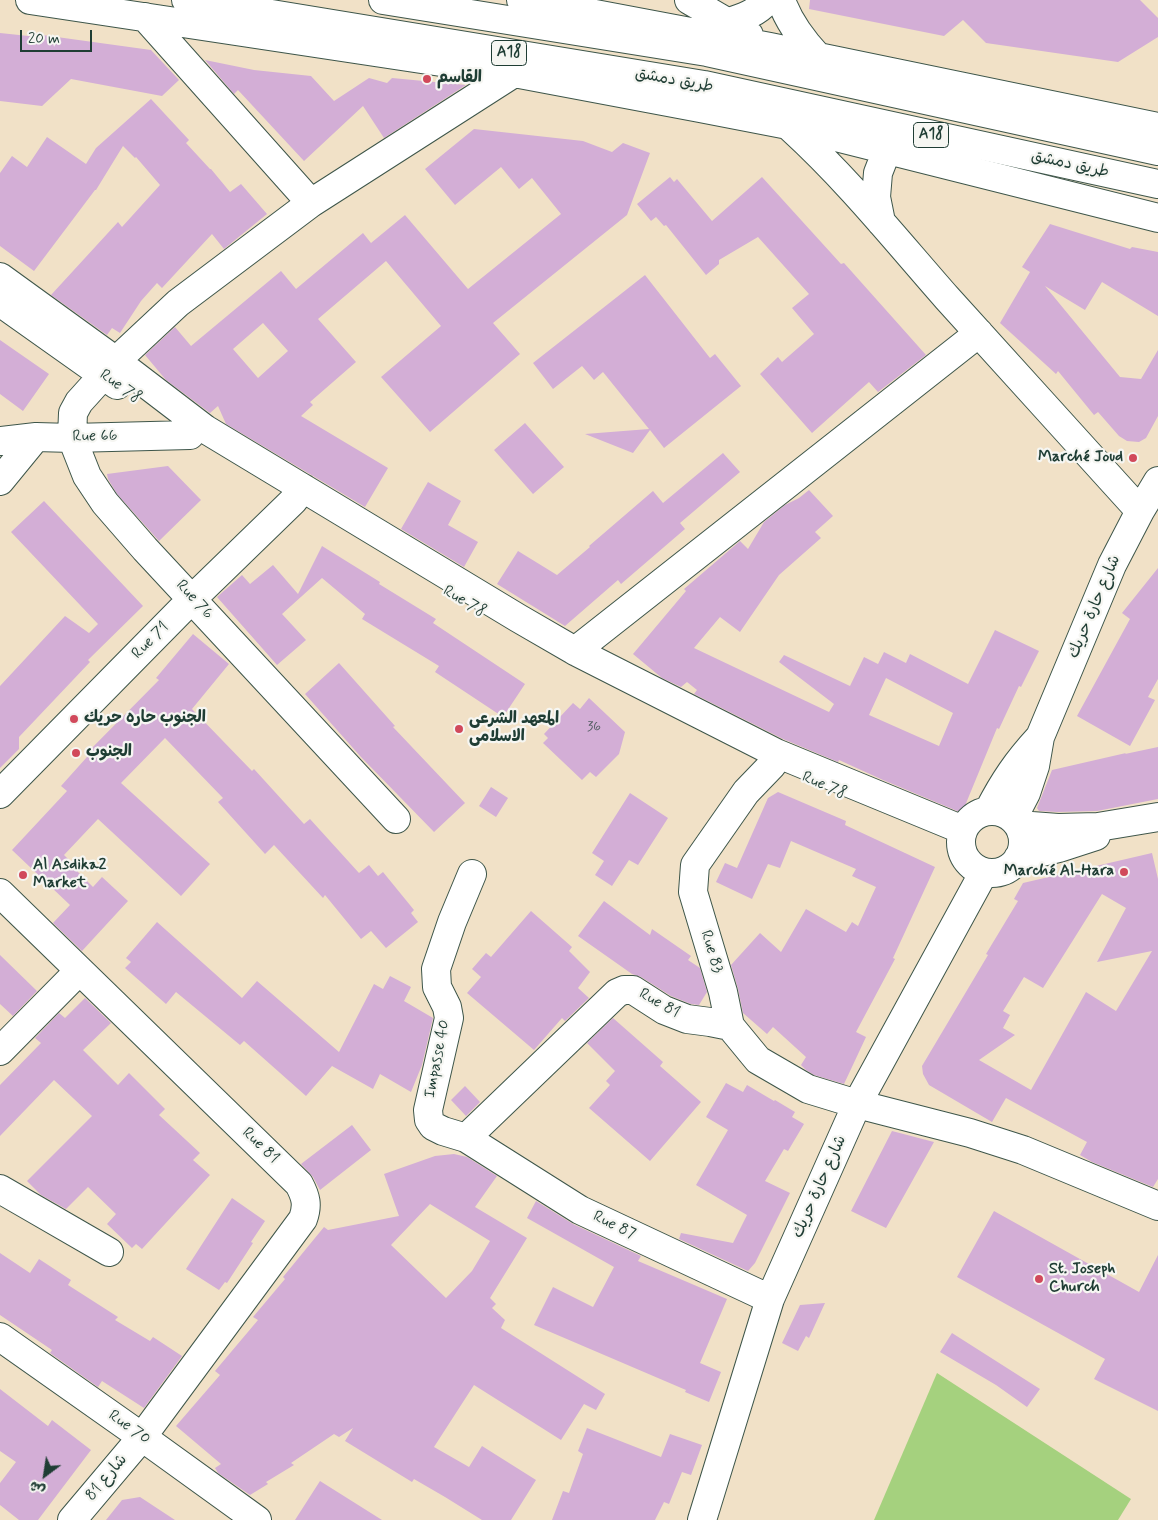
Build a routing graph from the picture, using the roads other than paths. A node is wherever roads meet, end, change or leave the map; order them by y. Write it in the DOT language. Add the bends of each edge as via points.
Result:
graph roads {
  1 [pos="30,0"];
  2 [pos="186,0"];
  3 [pos="383,0"];
  4 [pos="521,0"];
  5 [pos="689,0"];
  6 [pos="768,0"];
  7 [pos="781,0"];
  8 [pos="571,4"];
  9 [pos="625,10"];
  10 [pos="145,17"];
  11 [pos="726,23"];
  12 [pos="770,47"];
  13 [pos="818,58"];
  14 [pos="514,73"];
  15 [pos="788,126"];
  16 [pos="1158,127"];
  17 [pos="887,150"];
  18 [pos="1158,151"];
  19 [pos="1158,184"];
  20 [pos="311,203"];
  21 [pos="1158,218"];
  22 [pos="880,222"];
  23 [pos="0,277"];
  24 [pos="0,302"];
  25 [pos="979,333"];
  26 [pos="109,368"];
  27 [pos="190,435"];
  28 [pos="36,437"];
  29 [pos="72,438"];
  30 [pos="0,441"];
  31 [pos="0,481"];
  32 [pos="1158,481"];
  33 [pos="298,495"];
  34 [pos="1140,511"];
  35 [pos="192,599"];
  36 [pos="575,651"];
  37 [pos="774,759"];
  38 [pos="0,794"];
  39 [pos="1007,818"];
  40 [pos="396,819"];
  41 [pos="1148,819"];
  42 [pos="961,837"];
  43 [pos="1018,858"];
  44 [pos="984,872"];
  45 [pos="472,874"];
  46 [pos="0,893"];
  47 [pos="79,971"];
  48 [pos="730,1026"];
  49 [pos="0,1051"];
  50 [pos="857,1104"];
  51 [pos="466,1138"];
  52 [pos="0,1190"];
  53 [pos="1158,1206"];
  54 [pos="109,1252"];
  55 [pos="770,1299"];
  56 [pos="0,1337"];
  57 [pos="142,1437"];
  58 [pos="72,1520"];
  59 [pos="257,1520"];
  60 [pos="702,1520"];
  1 -- 10 [label="main road"];
  2 -- 19 [label="main road, طريق دمشق / A18" via="704,86"];
  3 -- 18 [label="main road, طريق دمشق / A18" via="707,52"];
  4 -- 8 [label="main road"];
  5 -- 11 [label="main road"];
  6 -- 11 [label="main road" via="746,16"];
  7 -- 13 [label="main road" via="800,37"];
  8 -- 9 [label="main road"];
  9 -- 12 [label="main road"];
  10 -- 14 [label="main road"];
  10 -- 20 [label="main road"];
  11 -- 12 [label="main road"];
  12 -- 13 [label="main road"];
  13 -- 16 [label="main road"];
  14 -- 15 [label="main road"];
  14 -- 20 [label="main road, Rue 76"];
  15 -- 17 [label="main road"];
  15 -- 22 [label="main road" via="852,188"];
  17 -- 21 [label="main road"];
  17 -- 22 [label="main road" via="878,173 876,197"];
  20 -- 26 [label="main road, Rue 76" via="178,303"];
  22 -- 25 [label="main road"];
  23 -- 26 [label="main road"];
  24 -- 26 [label="main road, Rue 78"];
  25 -- 34 [label="main road"];
  25 -- 36 [label="main road"];
  26 -- 27 [label="main road, Rue 78"];
  26 -- 29 [label="main road, Rue 76" via="73,413"];
  26 -- 33 [label="main road"];
  27 -- 29 [label="main road, Rue 66"];
  27 -- 33 [label="main road, Rue 78"];
  28 -- 29 [label="main road, Rue 66"];
  28 -- 30 [label="main road, Rue 66"];
  28 -- 31 [label="main road"];
  29 -- 35 [label="main road, Rue 76" via="87,476 104,503"];
  32 -- 34 [label="main road, شارع حارة حريك"];
  33 -- 35 [label="main road, Rue 71"];
  33 -- 36 [label="main road"];
  33 -- 37 [label="main road, Rue 78" via="549,652 686,724"];
  34 -- 39 [label="main road, شارع حارة حريك" via="1112,565 1040,737 1026,793"];
  35 -- 38 [label="main road, Rue 71"];
  35 -- 40 [label="main road, Rue 76"];
  36 -- 37 [label="main road"];
  37 -- 42 [label="main road"];
  37 -- 48 [label="main road, Rue 83" via="746,792 695,864 692,892 723,992"];
  39 -- 41 [label="main road" via="1058,828 1098,827"];
  39 -- 42 [label="main road" via="979,812 970,820"];
  39 -- 43 [label="main road" via="1022,833 1022,850"];
  41 -- 43 [label="main road"];
  42 -- 44 [label="main road" via="964,857"];
  43 -- 44 [label="main road" via="1008,869"];
  44 -- 50 [label="main road, شارع حارة حريك"];
  45 -- 51 [label="main road, Impasse 40" via="436,969 437,987 447,1007 448,1018 428,1110 433,1126"];
  46 -- 47 [label="main road, Rue 81"];
  47 -- 49 [label="main road"];
  47 -- 57 [label="main road, Rue 81" via="299,1184 307,1209 303,1219"];
  48 -- 50 [label="main road, Rue 83" via="758,1060 808,1089"];
  48 -- 51 [label="main road, Rue 81" via="687,1019 664,1010 634,990 624,990 617,993"];
  50 -- 53 [label="main road, Rue 83" via="1023,1150"];
  50 -- 55 [label="main road, شارع حارة حريك"];
  51 -- 55 [label="main road, Rue 87" via="580,1210"];
  52 -- 54 [label="main road"];
  55 -- 60 [label="main road, شارع حارة حريك"];
  56 -- 57 [label="main road, Rue 70"];
  57 -- 58 [label="main road, شارع 81"];
  57 -- 59 [label="main road, Rue 70"];
}
